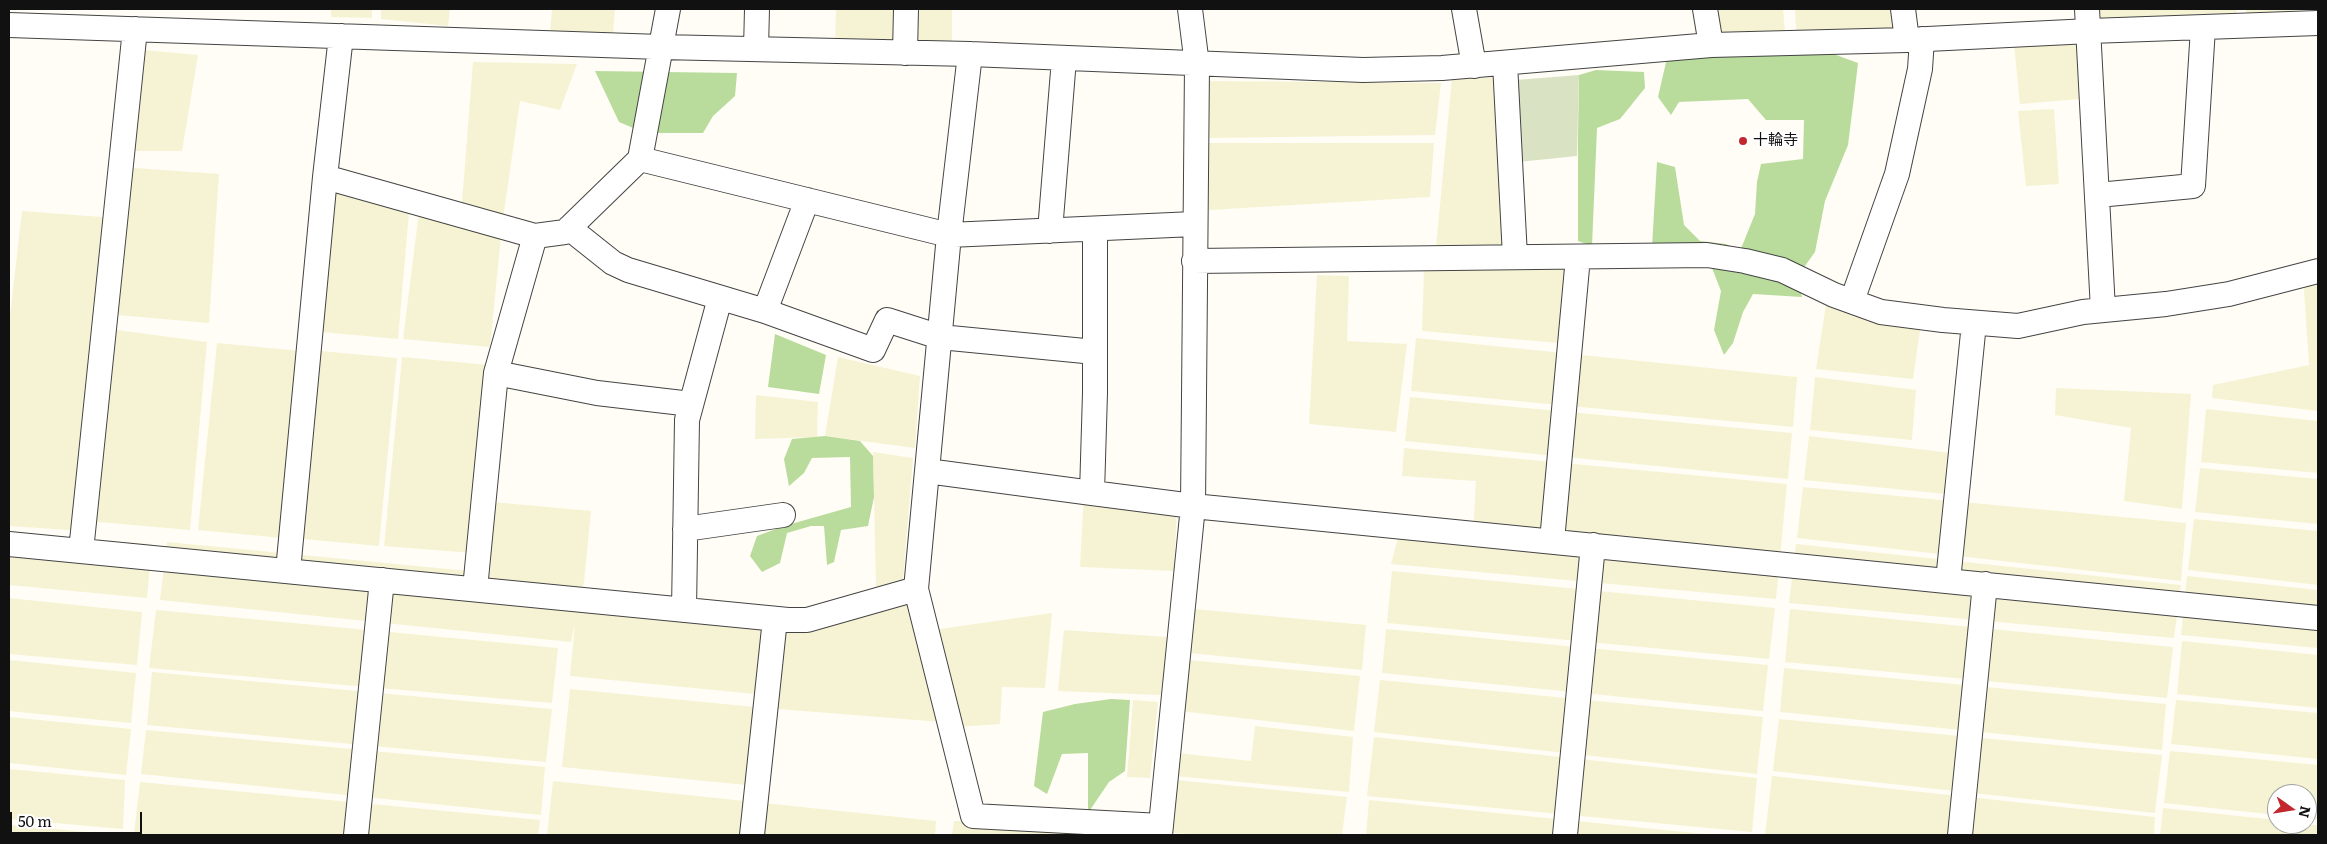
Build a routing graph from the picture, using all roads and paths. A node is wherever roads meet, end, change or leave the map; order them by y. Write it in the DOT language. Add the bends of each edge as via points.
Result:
graph roads {
  1 [pos="668,9"];
  2 [pos="757,9"];
  3 [pos="906,9"];
  4 [pos="1190,9"];
  5 [pos="1464,9"];
  6 [pos="1705,9"];
  7 [pos="1903,9"];
  8 [pos="2088,20"];
  9 [pos="2318,23"];
  10 [pos="9,24"];
  11 [pos="2202,28"];
  12 [pos="135,29"];
  13 [pos="341,36"];
  14 [pos="1914,40"];
  15 [pos="1711,46"];
  16 [pos="661,47"];
  17 [pos="756,49"];
  18 [pos="905,53"];
  19 [pos="970,54"];
  20 [pos="1064,59"];
  21 [pos="1505,63"];
  22 [pos="1197,65"];
  23 [pos="1474,66"];
  24 [pos="640,159"];
  25 [pos="325,177"];
  26 [pos="2098,195"];
  27 [pos="807,200"];
  28 [pos="1194,224"];
  29 [pos="569,228"];
  30 [pos="1095,229"];
  31 [pos="1050,231"];
  32 [pos="949,235"];
  33 [pos="535,236"];
  34 [pos="1515,257"];
  35 [pos="1578,257"];
  36 [pos="1194,261"];
  37 [pos="2318,271"];
  38 [pos="720,298"];
  39 [pos="1852,301"];
  40 [pos="2103,310"];
  41 [pos="764,311"];
  42 [pos="1974,323"];
  43 [pos="940,337"];
  44 [pos="1095,352"];
  45 [pos="496,373"];
  46 [pos="692,404"];
  47 [pos="927,470"];
  48 [pos="1092,493"];
  49 [pos="1193,506"];
  50 [pos="783,515"];
  51 [pos="685,529"];
  52 [pos="1552,541"];
  53 [pos="9,544"];
  54 [pos="1593,545"];
  55 [pos="81,551"];
  56 [pos="288,571"];
  57 [pos="382,580"];
  58 [pos="1948,580"];
  59 [pos="1985,584"];
  60 [pos="475,589"];
  61 [pos="916,589"];
  62 [pos="684,610"];
  63 [pos="2318,618"];
  64 [pos="775,619"];
  65 [pos="1161,831"];
  66 [pos="356,835"];
  67 [pos="752,835"];
  68 [pos="1565,835"];
  69 [pos="1960,835"];
  1 -- 16 [label="street"];
  2 -- 17 [label="street"];
  3 -- 18 [label="street"];
  4 -- 22 [label="street"];
  5 -- 23 [label="street"];
  6 -- 15 [label="street"];
  7 -- 14 [label="street"];
  8 -- 11 [label="street"];
  8 -- 14 [label="street"];
  8 -- 26 [label="street"];
  9 -- 11 [label="street"];
  10 -- 12 [label="street"];
  11 -- 26 [label="street" via="2193,186"];
  12 -- 13 [label="street"];
  12 -- 55 [label="street"];
  13 -- 16 [label="street"];
  13 -- 25 [label="street"];
  14 -- 15 [label="street"];
  14 -- 39 [label="street" via="1920,69 1897,174"];
  15 -- 21 [label="street"];
  16 -- 17 [label="street"];
  16 -- 24 [label="street"];
  17 -- 18 [label="street"];
  18 -- 19 [label="street"];
  19 -- 20 [label="street"];
  19 -- 32 [label="street"];
  20 -- 22 [label="street"];
  20 -- 31 [label="street"];
  21 -- 23 [label="street"];
  21 -- 34 [label="street"];
  22 -- 23 [label="street" via="1364,70"];
  22 -- 28 [label="street"];
  24 -- 27 [label="street"];
  24 -- 29 [label="street"];
  25 -- 33 [label="street"];
  25 -- 56 [label="street"];
  26 -- 40 [label="street"];
  27 -- 32 [label="street"];
  27 -- 41 [label="street"];
  28 -- 30 [label="street"];
  28 -- 36 [label="street"];
  29 -- 33 [label="street" via="565,232"];
  29 -- 38 [label="street" via="628,270"];
  30 -- 31 [label="street"];
  30 -- 44 [label="street"];
  31 -- 32 [label="street"];
  32 -- 43 [label="street"];
  33 -- 45 [label="street"];
  34 -- 35 [label="street"];
  34 -- 36 [label="street"];
  35 -- 39 [label="street" via="1707,255 1745,261 1782,270"];
  35 -- 52 [label="street"];
  36 -- 49 [label="street"];
  37 -- 40 [label="street" via="2229,294"];
  38 -- 41 [label="street"];
  38 -- 46 [label="street"];
  39 -- 42 [label="street" via="1882,312"];
  40 -- 42 [label="street" via="2018,326"];
  41 -- 43 [label="street" via="873,350 887,320"];
  42 -- 58 [label="street"];
  43 -- 44 [label="street"];
  43 -- 47 [label="street"];
  44 -- 48 [label="street"];
  45 -- 46 [label="street" via="597,393"];
  45 -- 60 [label="street"];
  46 -- 51 [label="street" via="687,420"];
  47 -- 48 [label="street"];
  47 -- 61 [label="street"];
  48 -- 49 [label="street"];
  49 -- 52 [label="street"];
  49 -- 65 [label="street"];
  50 -- 51 [label="street"];
  51 -- 62 [label="street"];
  52 -- 54 [label="street"];
  53 -- 55 [label="street"];
  54 -- 58 [label="street"];
  54 -- 68 [label="street"];
  55 -- 56 [label="street"];
  56 -- 57 [label="street"];
  57 -- 60 [label="street"];
  57 -- 66 [label="street"];
  58 -- 59 [label="street"];
  59 -- 63 [label="street"];
  59 -- 69 [label="street"];
  60 -- 62 [label="street"];
  61 -- 64 [label="street" via="807,620"];
  61 -- 65 [label="street" via="973,816"];
  62 -- 64 [label="street"];
  64 -- 67 [label="street"];
}
